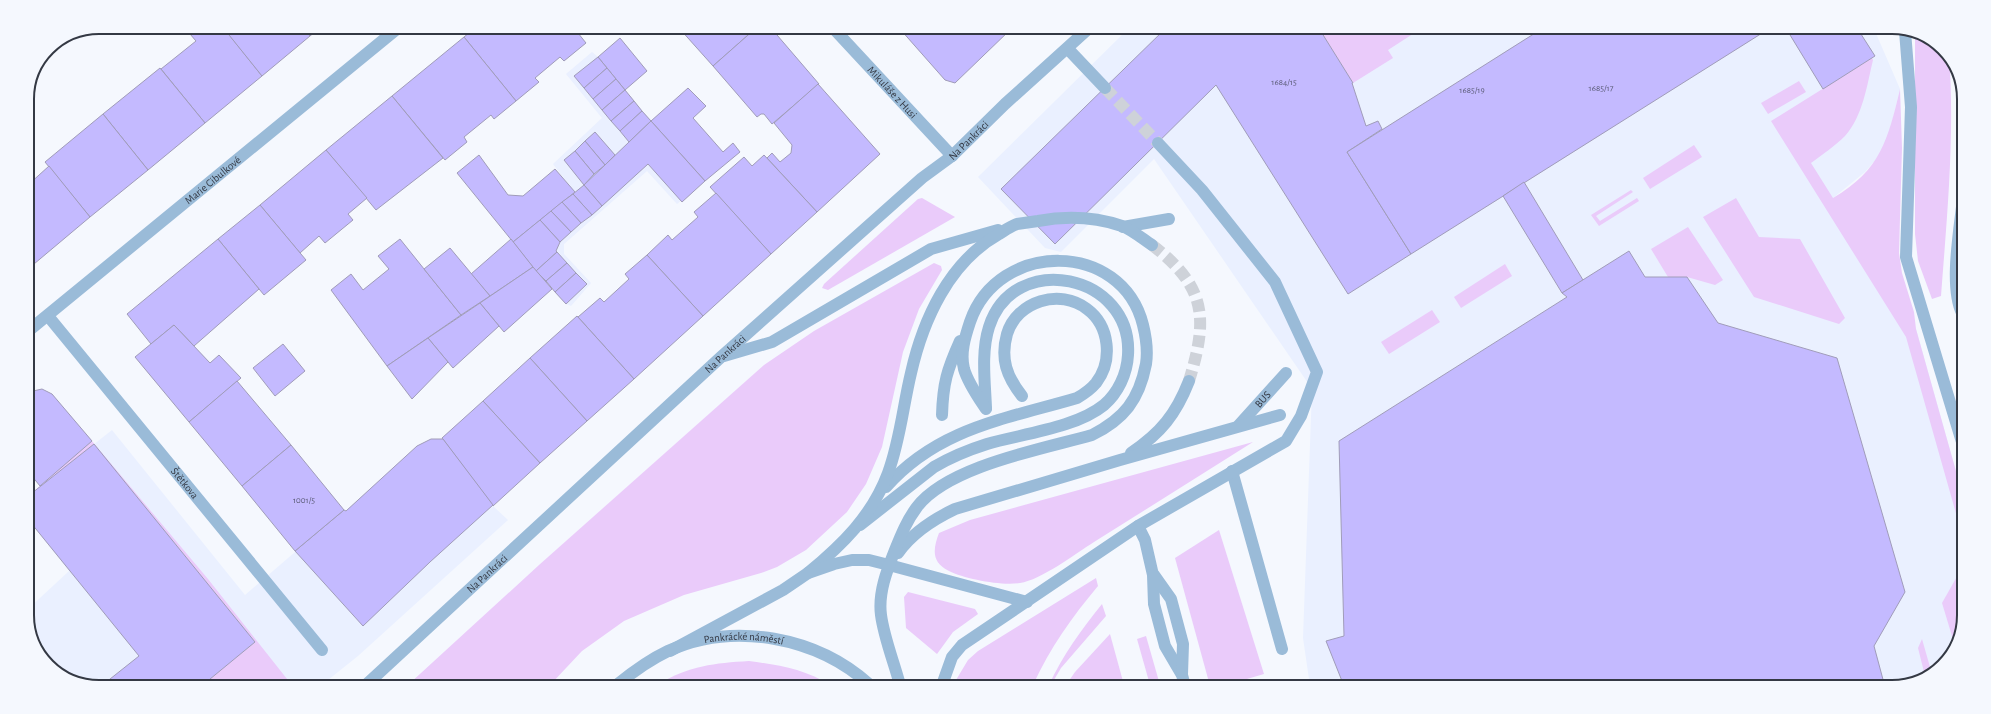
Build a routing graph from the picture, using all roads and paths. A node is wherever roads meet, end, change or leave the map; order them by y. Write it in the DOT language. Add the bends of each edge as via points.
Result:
graph roads {
  1 [pos="391,34"];
  2 [pos="840,34"];
  3 [pos="1083,34"];
  4 [pos="1905,35"];
  5 [pos="1068,49"];
  6 [pos="1105,88"];
  7 [pos="1158,143"];
  8 [pos="952,156"];
  9 [pos="1168,219"];
  10 [pos="1016,225"];
  11 [pos="1123,227"];
  12 [pos="1152,245"];
  13 [pos="1957,269"];
  14 [pos="1957,296"];
  15 [pos="975,309"];
  16 [pos="48,316"];
  17 [pos="34,327"];
  18 [pos="721,357"];
  19 [pos="1286,373"];
  20 [pos="1189,381"];
  21 [pos="1022,396"];
  22 [pos="942,415"];
  23 [pos="1280,415"];
  24 [pos="1239,425"];
  25 [pos="1957,425"];
  26 [pos="1120,460"];
  27 [pos="1232,471"];
  28 [pos="877,498"];
  29 [pos="860,525"];
  30 [pos="1138,526"];
  31 [pos="889,565"];
  32 [pos="808,573"];
  33 [pos="1153,575"];
  34 [pos="1027,602"];
  35 [pos="1282,649"];
  36 [pos="322,650"];
  37 [pos="670,651"];
  38 [pos="386,664"];
  39 [pos="371,680"];
  40 [pos="376,680"];
  41 [pos="623,680"];
  42 [pos="864,680"];
  43 [pos="899,680"];
  44 [pos="944,680"];
  45 [pos="1183,680"];
  1 -- 16 [label="street, Marie Cibulkové"];
  2 -- 8 [label="street, Mikuláše z Husi"];
  3 -- 5 [label="street, Na Pankráci"];
  4 -- 25 [label="street" via="1911,107 1906,257"];
  5 -- 6 [label="street"];
  5 -- 8 [label="street, Na Pankráci" via="1005,104"];
  7 -- 27 [label="street" via="1202,190 1275,282 1317,372 1301,416 1286,441"];
  8 -- 18 [label="street, Na Pankráci" via="922,178"];
  9 -- 11 [label="street"];
  10 -- 11 [label="street" via="1070,217"];
  10 -- 18 [label="street" via="931,249 772,342"];
  10 -- 28 [label="street" via="988,240 970,255 952,277 936,304 922,334 911,372 896,446"];
  11 -- 12 [label="street"];
  13 -- 14 [label="street"];
  15 -- 22 [label="street" via="947,372 942,390"];
  15 -- 29 [label="street" via="962,352 964,369 986,409 985,341 989,325 1006,298 1017,290 1047,280 1076,282 1090,288 1105,297 1118,312 1126,329 1129,348 1128,363 1120,384 1104,405 1092,414 986,444 934,467"];
  15 -- 31 [label="street" via="1004,276 1025,265 1047,261 1070,261 1094,268 1115,281 1131,296 1141,315 1146,334 1147,358 1138,392 1120,418 1092,435 984,465 930,494 906,524"];
  16 -- 17 [label="street, Marie Cibulkové"];
  16 -- 36 [label="street, Štětkova"];
  18 -- 38 [label="street, Na Pankráci"];
  19 -- 24 [label="street, BUS"];
  20 -- 26 [label="street" via="1172,417 1158,432"];
  21 -- 28 [label="street" via="1007,375 1004,346 1016,318 1035,302 1062,299 1076,302 1087,309 1103,330 1108,352 1102,374 1096,383 1077,398 965,431 925,451 901,470"];
  23 -- 24 [label="street"];
  24 -- 26 [label="street"];
  26 -- 31 [label="street" via="955,509 936,518 918,532 902,546"];
  27 -- 30 [label="street"];
  27 -- 35 [label="street"];
  28 -- 29 [label="street"];
  29 -- 32 [label="street"];
  30 -- 33 [label="street" via="1145,540"];
  30 -- 34 [label="street"];
  31 -- 32 [label="street" via="869,560 852,560"];
  31 -- 34 [label="street"];
  31 -- 43 [label="street" via="883,585 881,614"];
  32 -- 37 [label="street" via="783,590"];
  33 -- 45 [label="street" via="1154,604 1165,646"];
  33 -- 45 [label="street" via="1171,599 1183,644"];
  34 -- 44 [label="street" via="962,645 952,657"];
  37 -- 41 [label="street, Pankrácké náměstí" via="638,668"];
  37 -- 42 [label="street, Pankrácké náměstí" via="690,643 712,639 767,638 790,642 820,652 842,663"];
  38 -- 39 [label="street, Na Pankráci"];
  38 -- 40 [label="street"];
}
